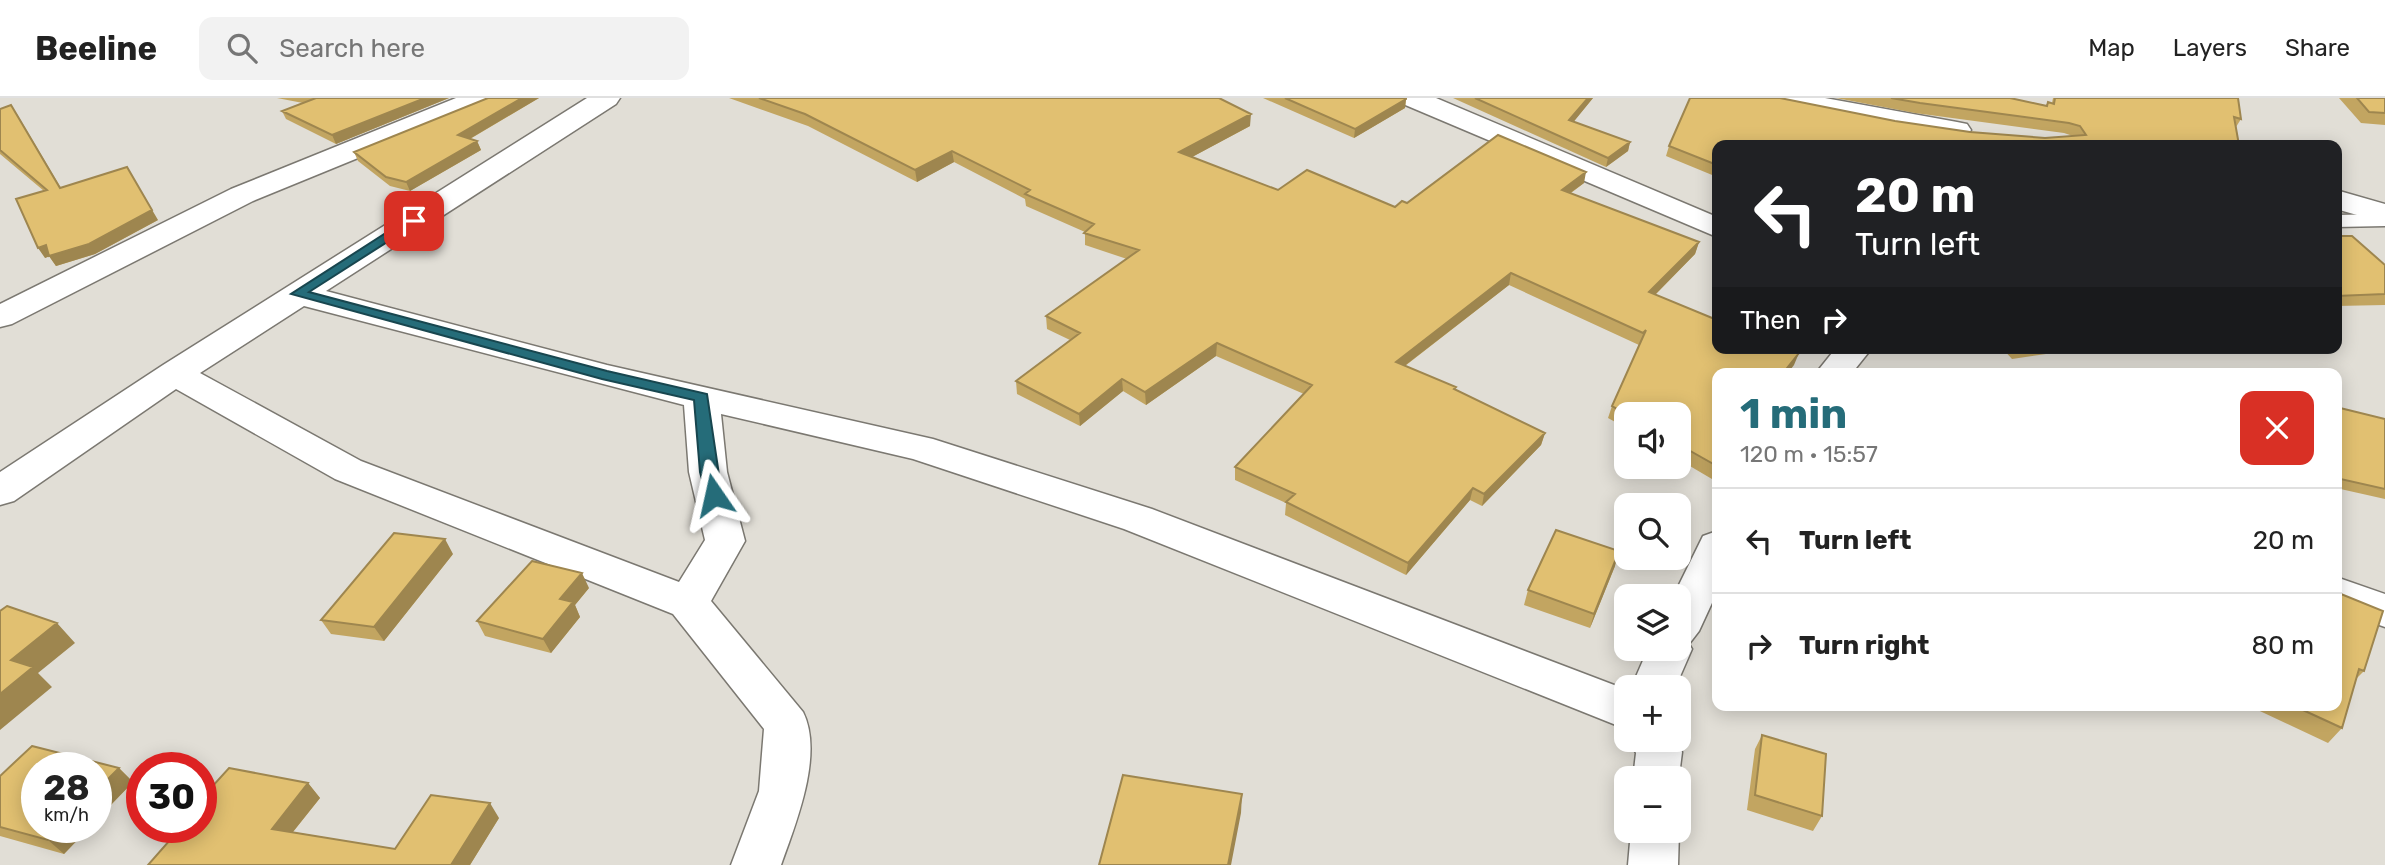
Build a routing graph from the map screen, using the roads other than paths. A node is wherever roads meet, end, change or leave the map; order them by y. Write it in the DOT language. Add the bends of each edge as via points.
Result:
graph roads {
  1 [pos="480,98"];
  2 [pos="606,98"];
  3 [pos="1413,98"];
  4 [pos="1780,98"];
  5 [pos="1894,133"];
  6 [pos="1982,134"];
  7 [pos="2342,201"];
  8 [pos="2385,214"];
  9 [pos="2385,220"];
  10 [pos="2342,221"];
  11 [pos="1712,226"];
  12 [pos="298,294"];
  13 [pos="0,317"];
  14 [pos="1850,354"];
  15 [pos="1837,368"];
  16 [pos="176,373"];
  17 [pos="701,397"];
  18 [pos="0,491"];
  19 [pos="1712,557"];
  20 [pos="2342,595"];
  21 [pos="688,603"];
  22 [pos="1691,603"];
  23 [pos="2385,611"];
  24 [pos="1614,705"];
  25 [pos="1654,843"];
  26 [pos="756,865"];
  27 [pos="1653,865"];
  1 -- 13 [label="street" via="242,195"];
  2 -- 12 [label="street"];
  3 -- 11 [label="street"];
  4 -- 5 [label="street"];
  5 -- 6 [label="street"];
  7 -- 8 [label="street"];
  9 -- 10 [label="lane"];
  12 -- 16 [label="street"];
  12 -- 17 [label="street"];
  14 -- 15 [label="street"];
  16 -- 18 [label="street"];
  16 -- 21 [label="street" via="348,470"];
  17 -- 21 [label="street" via="708,472 725,541"];
  17 -- 24 [label="street" via="920,448 1138,519"];
  19 -- 22 [label="street"];
  20 -- 23 [label="street"];
  21 -- 26 [label="street" via="787,724 783,791"];
  25 -- 27 [label="street"];
}
